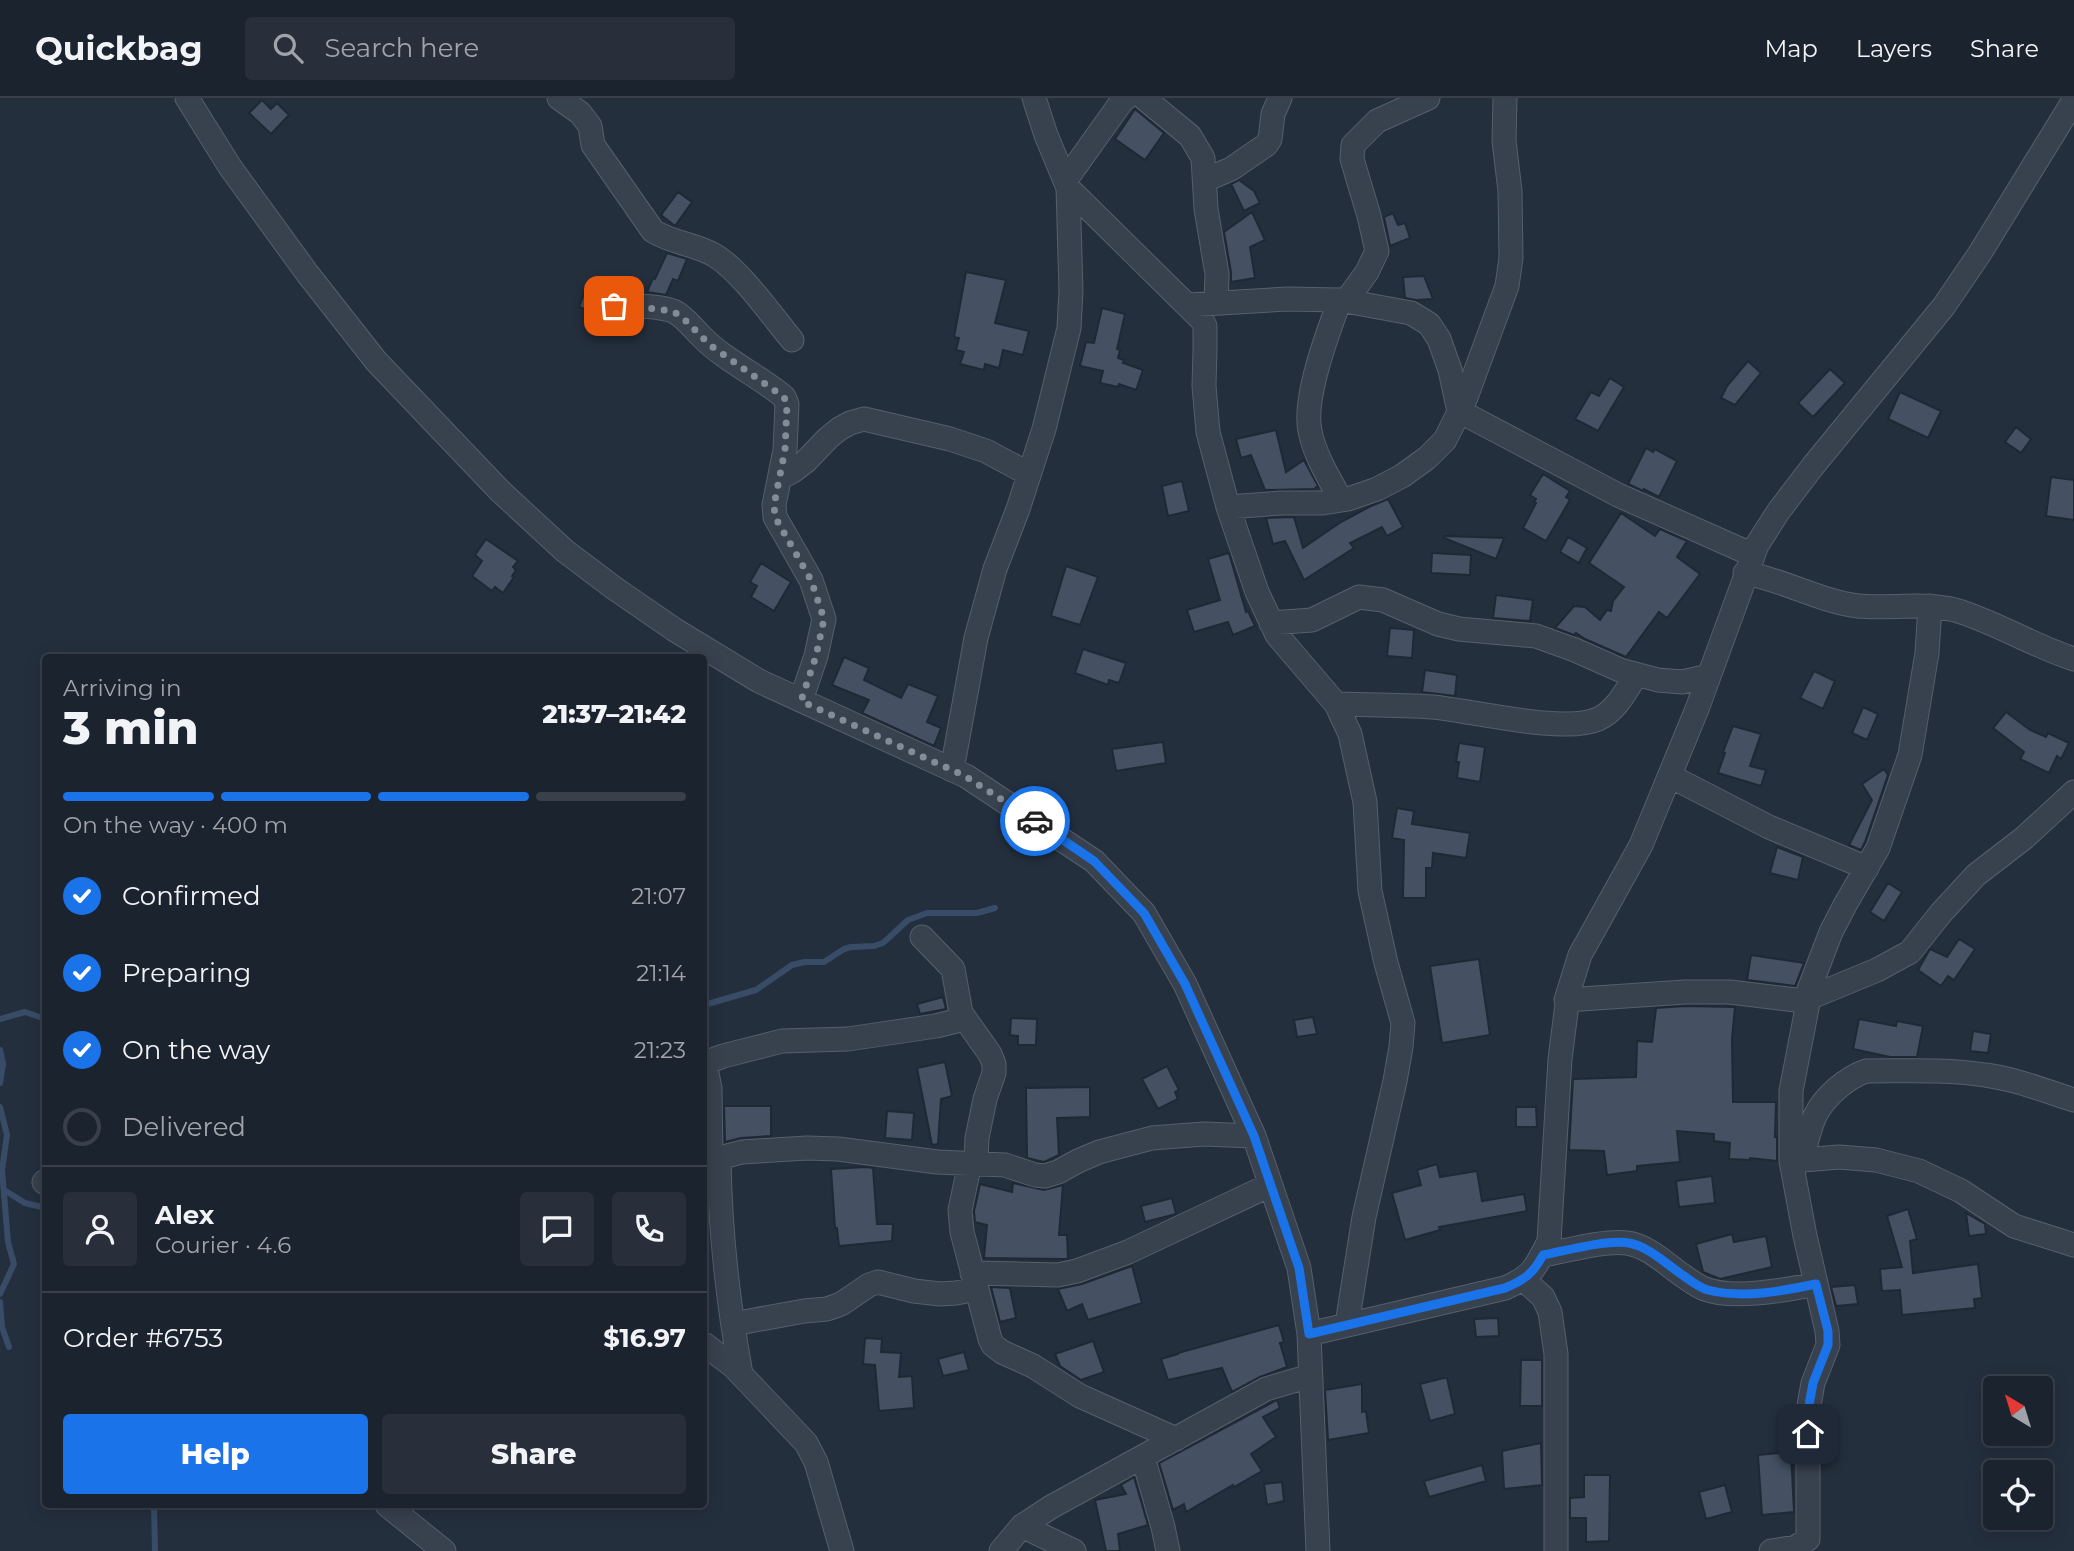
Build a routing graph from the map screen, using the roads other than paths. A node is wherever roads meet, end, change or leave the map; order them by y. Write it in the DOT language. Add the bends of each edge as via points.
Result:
graph roads {
  1 [pos="187,98"];
  2 [pos="559,98"];
  3 [pos="1034,98"];
  4 [pos="1126,98"];
  5 [pos="1144,98"];
  6 [pos="1280,98"];
  7 [pos="1428,98"];
  8 [pos="1505,98"];
  9 [pos="2074,100"];
  10 [pos="1205,180"];
  11 [pos="1066,185"];
  12 [pos="1343,300"];
  13 [pos="1216,303"];
  14 [pos="1187,305"];
  15 [pos="614,306"];
  16 [pos="792,340"];
  17 [pos="1459,411"];
  18 [pos="1029,474"];
  19 [pos="780,478"];
  20 [pos="1340,500"];
  21 [pos="1228,507"];
  22 [pos="1749,564"];
  23 [pos="1930,606"];
  24 [pos="1271,622"];
  25 [pos="2074,659"];
  26 [pos="1636,675"];
  27 [pos="1709,676"];
  28 [pos="801,701"];
  29 [pos="1336,704"];
  30 [pos="952,770"];
  31 [pos="1670,776"];
  32 [pos="2074,792"];
  33 [pos="1867,868"];
  34 [pos="922,937"];
  35 [pos="1807,999"];
  36 [pos="1566,1000"];
  37 [pos="964,1019"];
  38 [pos="707,1060"];
  39 [pos="707,1074"];
  40 [pos="2074,1100"];
  41 [pos="1254,1136"];
  42 [pos="711,1160"];
  43 [pos="1796,1160"];
  44 [pos="973,1163"];
  45 [pos="1270,1185"];
  46 [pos="2074,1245"];
  47 [pos="1543,1255"];
  48 [pos="1524,1280"];
  49 [pos="974,1281"];
  50 [pos="1816,1284"];
  51 [pos="733,1324"];
  52 [pos="1347,1324"];
  53 [pos="1309,1334"];
  54 [pos="707,1346"];
  55 [pos="741,1374"];
  56 [pos="1310,1376"];
  57 [pos="1176,1439"];
  58 [pos="1143,1457"];
  59 [pos="391,1508"];
  60 [pos="1022,1526"];
  61 [pos="444,1551"];
  62 [pos="842,1551"];
  63 [pos="1001,1551"];
  64 [pos="1074,1551"];
  65 [pos="1168,1551"];
  66 [pos="1318,1551"];
  67 [pos="1556,1551"];
  68 [pos="1771,1551"];
  1 -- 28 [label="street" via="230,167 361,341 500,491 565,551 614,588 759,681"];
  2 -- 16 [label="street" via="590,126 593,145 653,231 701,248 731,267"];
  3 -- 11 [label="street"];
  4 -- 11 [label="street"];
  5 -- 10 [label="street" via="1190,136 1203,158"];
  6 -- 10 [label="street" via="1266,145"];
  7 -- 12 [label="street" via="1377,121 1353,145 1352,159 1377,251 1367,272"];
  8 -- 17 [label="street" via="1511,258 1507,286"];
  9 -- 22 [label="street" via="1944,306 1799,484"];
  10 -- 13 [label="street" via="1217,274"];
  11 -- 14 [label="street"];
  11 -- 18 [label="street" via="1069,328"];
  12 -- 13 [label="street"];
  12 -- 17 [label="street" via="1411,313 1429,324 1439,339"];
  12 -- 20 [label="street" via="1327,334 1309,427"];
  13 -- 14 [label="street"];
  14 -- 21 [label="street" via="1205,326 1208,432"];
  15 -- 19 [label="street" via="672,311 710,345 784,397 785,450"];
  17 -- 20 [label="street" via="1445,440 1427,458 1377,489"];
  17 -- 22 [label="street"];
  18 -- 19 [label="street" via="986,451 950,439 864,419 839,429 806,461"];
  18 -- 30 [label="street" via="976,638"];
  19 -- 28 [label="street" via="775,517 811,580 824,619"];
  20 -- 21 [label="street"];
  21 -- 24 [label="street"];
  22 -- 23 [label="street" via="1795,588 1857,606"];
  22 -- 27 [label="street"];
  23 -- 25 [label="street" via="1976,618"];
  23 -- 33 [label="street" via="1910,755"];
  24 -- 26 [label="street" via="1311,620 1359,597 1383,600 1459,629 1536,636"];
  24 -- 29 [label="street"];
  26 -- 27 [label="street" via="1682,682"];
  26 -- 29 [label="street" via="1608,712 1580,724 1433,707"];
  27 -- 31 [label="street"];
  28 -- 30 [label="street"];
  29 -- 52 [label="street" via="1350,734 1365,802 1370,891 1403,1023"];
  30 -- 41 [label="street" via="1094,861 1144,913 1185,984"];
  31 -- 33 [label="street" via="1769,827"];
  31 -- 36 [label="street" via="1642,845 1580,955"];
  32 -- 35 [label="street" via="1976,875 1910,952"];
  33 -- 35 [label="street" via="1844,905"];
  34 -- 37 [label="street" via="953,970"];
  35 -- 36 [label="street" via="1685,992"];
  35 -- 43 [label="street" via="1791,1091"];
  36 -- 47 [label="street" via="1549,1241"];
  37 -- 38 [label="street" via="848,1039 782,1041"];
  37 -- 44 [label="street" via="990,1054 995,1073"];
  39 -- 42 [label="street"];
  40 -- 43 [label="street" via="1987,1075 1866,1071 1833,1093 1815,1115"];
  41 -- 44 [label="street" via="1152,1138 1099,1152 1045,1175"];
  41 -- 45 [label="street"];
  42 -- 44 [label="street" via="742,1152 807,1148"];
  42 -- 51 [label="street"];
  43 -- 46 [label="street" via="1876,1160 1919,1171 1961,1191 2014,1226"];
  43 -- 50 [label="street"];
  44 -- 49 [label="street" via="960,1210"];
  45 -- 49 [label="street" via="1077,1271"];
  45 -- 53 [label="street" via="1299,1268"];
  47 -- 48 [label="street"];
  47 -- 50 [label="street" via="1629,1243 1706,1289 1757,1293"];
  48 -- 52 [label="street"];
  48 -- 67 [label="street" via="1543,1297 1550,1312 1556,1354"];
  49 -- 51 [label="street" via="956,1293 940,1294 878,1282 827,1309"];
  49 -- 57 [label="street" via="993,1345 1080,1396"];
  50 -- 68 [label="street" via="1828,1345 1808,1411 1808,1539 1796,1547"];
  51 -- 55 [label="street"];
  52 -- 53 [label="street"];
  53 -- 56 [label="street"];
  54 -- 55 [label="street"];
  55 -- 62 [label="street" via="806,1443"];
  56 -- 57 [label="street" via="1266,1389"];
  56 -- 66 [label="street"];
  57 -- 58 [label="street"];
  58 -- 60 [label="street"];
  58 -- 65 [label="street"];
  59 -- 61 [label="street"];
  60 -- 63 [label="street"];
  60 -- 64 [label="street"];
}
